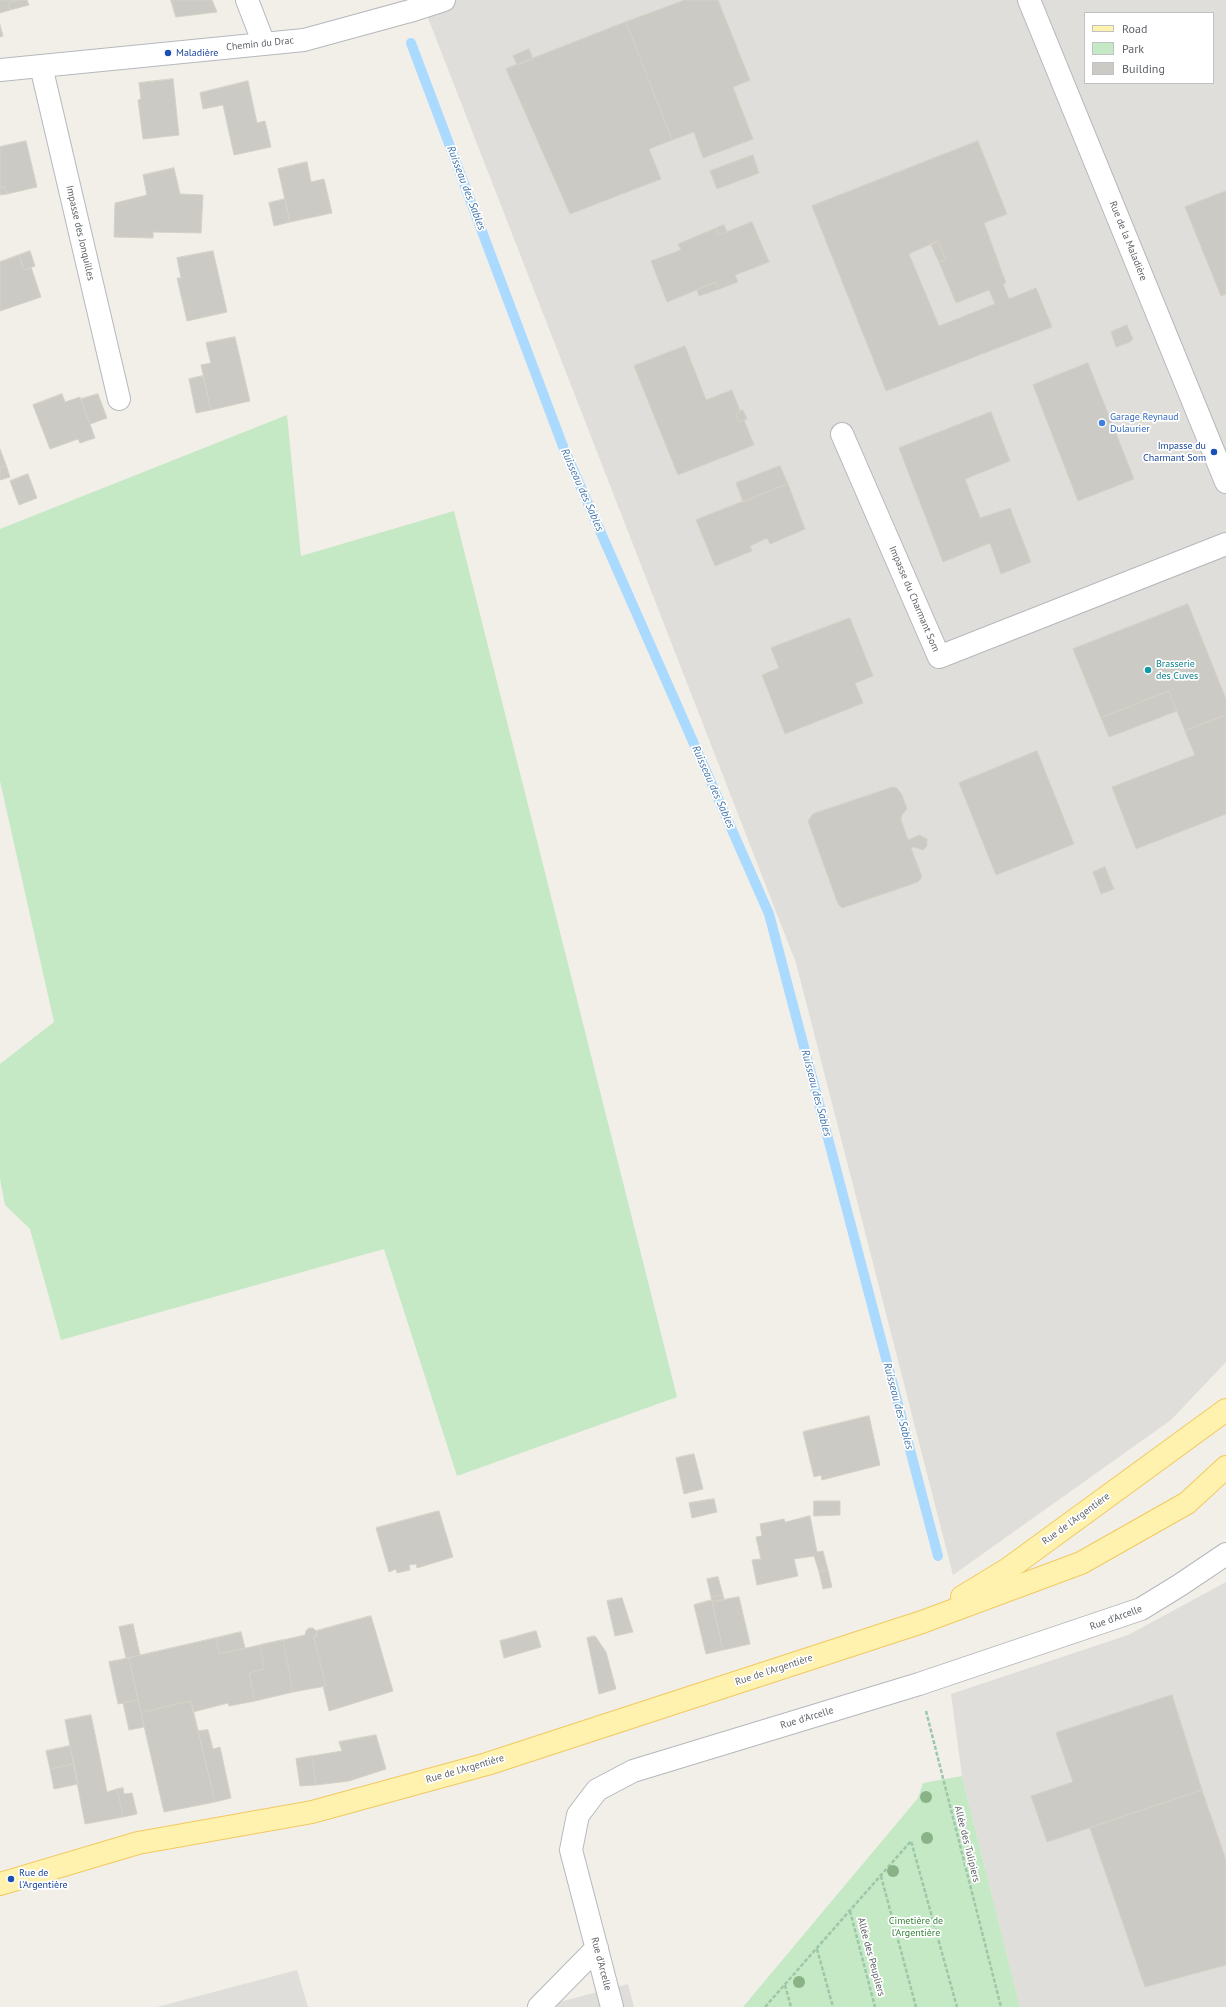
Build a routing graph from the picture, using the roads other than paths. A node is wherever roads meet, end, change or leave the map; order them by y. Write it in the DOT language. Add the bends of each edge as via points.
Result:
graph roads {
  1 [pos="247,0"];
  2 [pos="444,0"];
  3 [pos="1029,0"];
  4 [pos="264,44"];
  5 [pos="41,66"];
  6 [pos="0,70"];
  7 [pos="119,399"];
  8 [pos="842,434"];
  9 [pos="1226,482"];
  10 [pos="1226,544"];
  11 [pos="1226,1410"];
  12 [pos="1226,1467"];
  13 [pos="1226,1554"];
  14 [pos="922,1622"];
  15 [pos="0,1884"];
  16 [pos="597,1948"];
  17 [pos="539,2007"];
  18 [pos="612,2007"];
  1 -- 4 [label="street"];
  2 -- 4 [label="street, Chemin du Drac" via="410,12 304,40"];
  3 -- 9 [label="street, Rue de la Maladière"];
  4 -- 5 [label="street, Chemin du Drac"];
  5 -- 6 [label="street, Chemin du Drac"];
  5 -- 7 [label="street, Impasse des Jonquilles"];
  8 -- 10 [label="street, Impasse du Charmant Som" via="939,657"];
  11 -- 14 [label="main road, Rue de l'Argentière" via="1008,1569"];
  12 -- 14 [label="main road, Rue de l'Argentière" via="1187,1503 1081,1563"];
  13 -- 16 [label="street, Rue d'Arcelle" via="1141,1610 919,1684 633,1771 597,1790 578,1815 571,1850"];
  14 -- 15 [label="main road, Rue de l'Argentière" via="487,1764 312,1812 138,1843"];
  16 -- 17 [label="street"];
  16 -- 18 [label="street, Rue d'Arcelle"];
}
